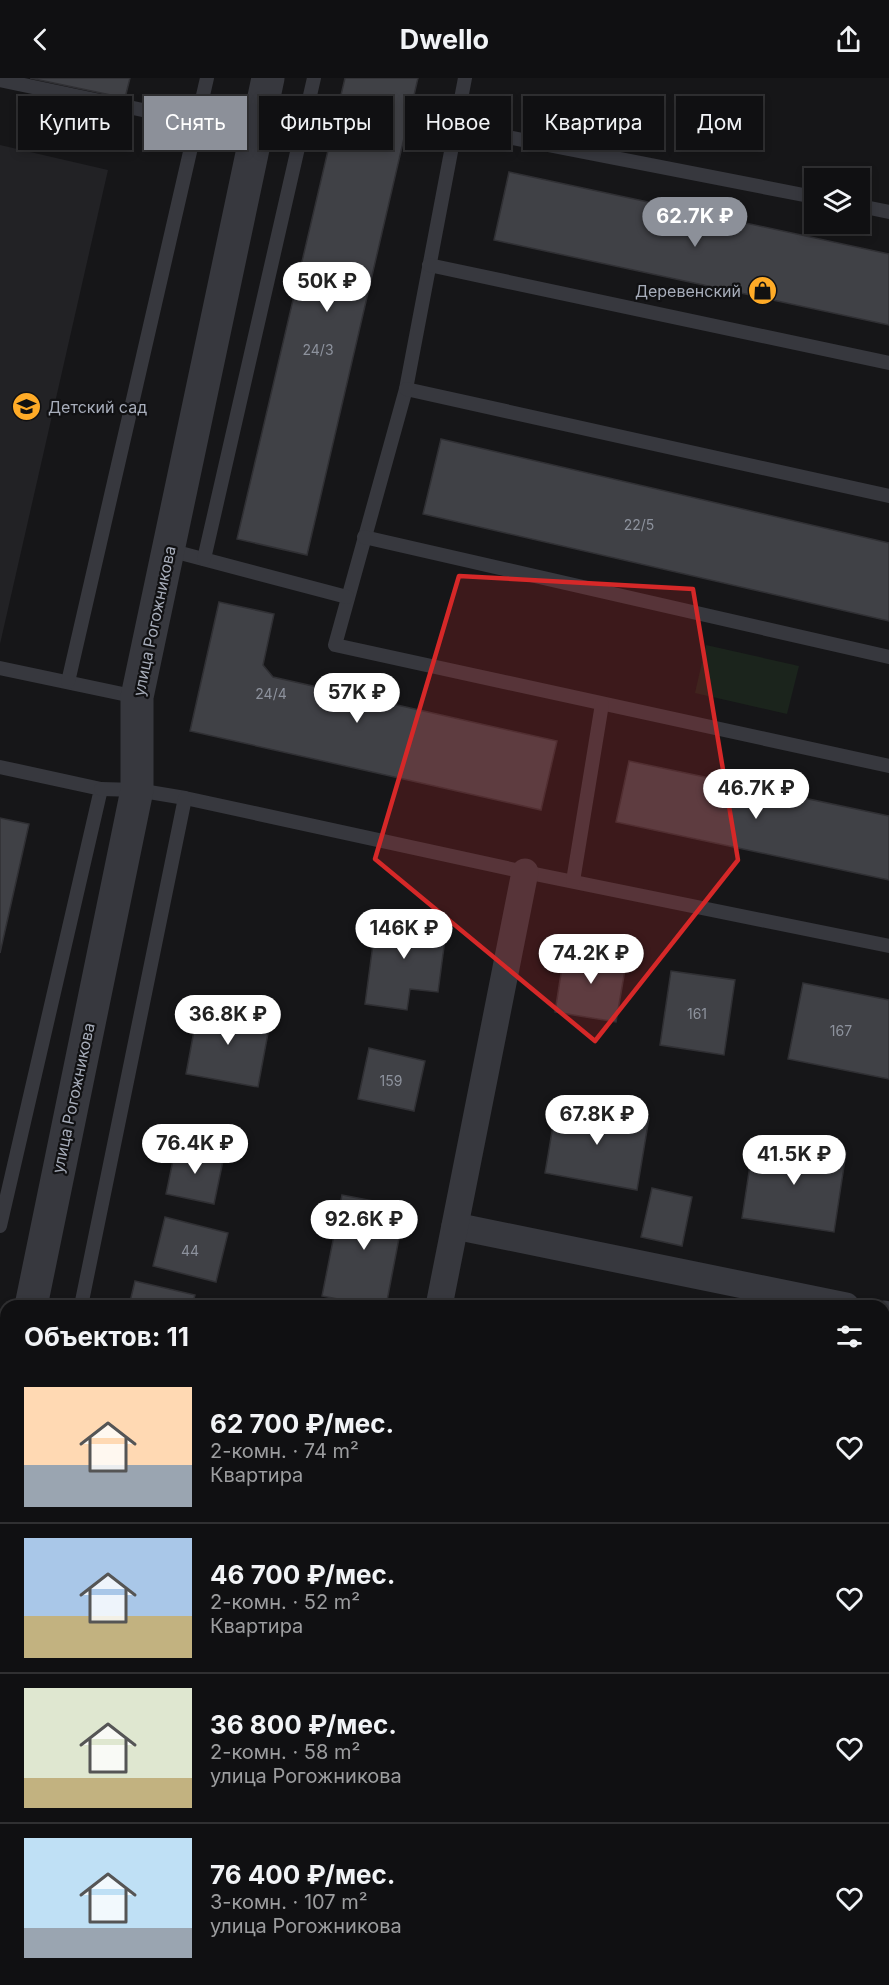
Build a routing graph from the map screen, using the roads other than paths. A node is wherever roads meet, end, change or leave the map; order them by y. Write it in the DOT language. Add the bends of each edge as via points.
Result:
graph roads {
  1 [pos="207,78"];
  2 [pos="268,78"];
  3 [pos="314,78"];
  4 [pos="465,78"];
  5 [pos="0,80"];
  6 [pos="203,96"];
  7 [pos="462,96"];
  8 [pos="144,110"];
  9 [pos="247,132"];
  10 [pos="257,134"];
  11 [pos="511,138"];
  12 [pos="191,150"];
  13 [pos="452,150"];
  14 [pos="804,195"];
  15 [pos="870,208"];
  16 [pos="889,212"];
  17 [pos="429,266"];
  18 [pos="889,363"];
  19 [pos="406,389"];
  20 [pos="889,496"];
  21 [pos="364,537"];
  22 [pos="169,550"];
  23 [pos="204,559"];
  24 [pos="347,597"];
  25 [pos="889,657"];
  26 [pos="0,668"];
  27 [pos="68,682"];
  28 [pos="137,697"];
  29 [pos="602,704"];
  30 [pos="889,766"];
  31 [pos="0,767"];
  32 [pos="100,789"];
  33 [pos="137,790"];
  34 [pos="185,798"];
  35 [pos="525,872"];
  36 [pos="573,881"];
  37 [pos="889,946"];
  38 [pos="0,1226"];
  39 [pos="455,1226"];
  40 [pos="32,1300"];
  41 [pos="82,1300"];
  42 [pos="440,1300"];
  43 [pos="817,1300"];
  1 -- 6 [label="lane"];
  2 -- 10 [label="street, улица Рогожникова"];
  3 -- 23 [label="lane"];
  4 -- 7 [label="lane"];
  5 -- 8 [label="lane"];
  9 -- 10 [label="lane"];
  10 -- 22 [label="street, улица Рогожникова"];
  11 -- 14 [label="lane"];
  12 -- 27 [label="lane"];
  13 -- 17 [label="lane"];
  15 -- 16 [label="lane"];
  17 -- 18 [label="lane"];
  17 -- 19 [label="lane"];
  19 -- 20 [label="lane"];
  19 -- 21 [label="lane"];
  21 -- 24 [label="lane"];
  21 -- 25 [label="lane"];
  22 -- 23 [label="lane"];
  22 -- 28 [label="street, улица Рогожникова"];
  23 -- 24 [label="lane"];
  24 -- 29 [label="lane" via="334,645"];
  26 -- 27 [label="lane"];
  27 -- 28 [label="lane"];
  28 -- 33 [label="street, улица Рогожникова"];
  29 -- 30 [label="lane"];
  29 -- 36 [label="lane"];
  31 -- 32 [label="lane"];
  32 -- 33 [label="lane"];
  32 -- 38 [label="lane"];
  33 -- 34 [label="lane"];
  33 -- 40 [label="street, улица Рогожникова"];
  34 -- 35 [label="lane"];
  34 -- 41 [label="lane"];
  35 -- 36 [label="lane"];
  35 -- 39 [label="street"];
  36 -- 37 [label="lane"];
  39 -- 42 [label="street"];
  39 -- 43 [label="street"];
}
